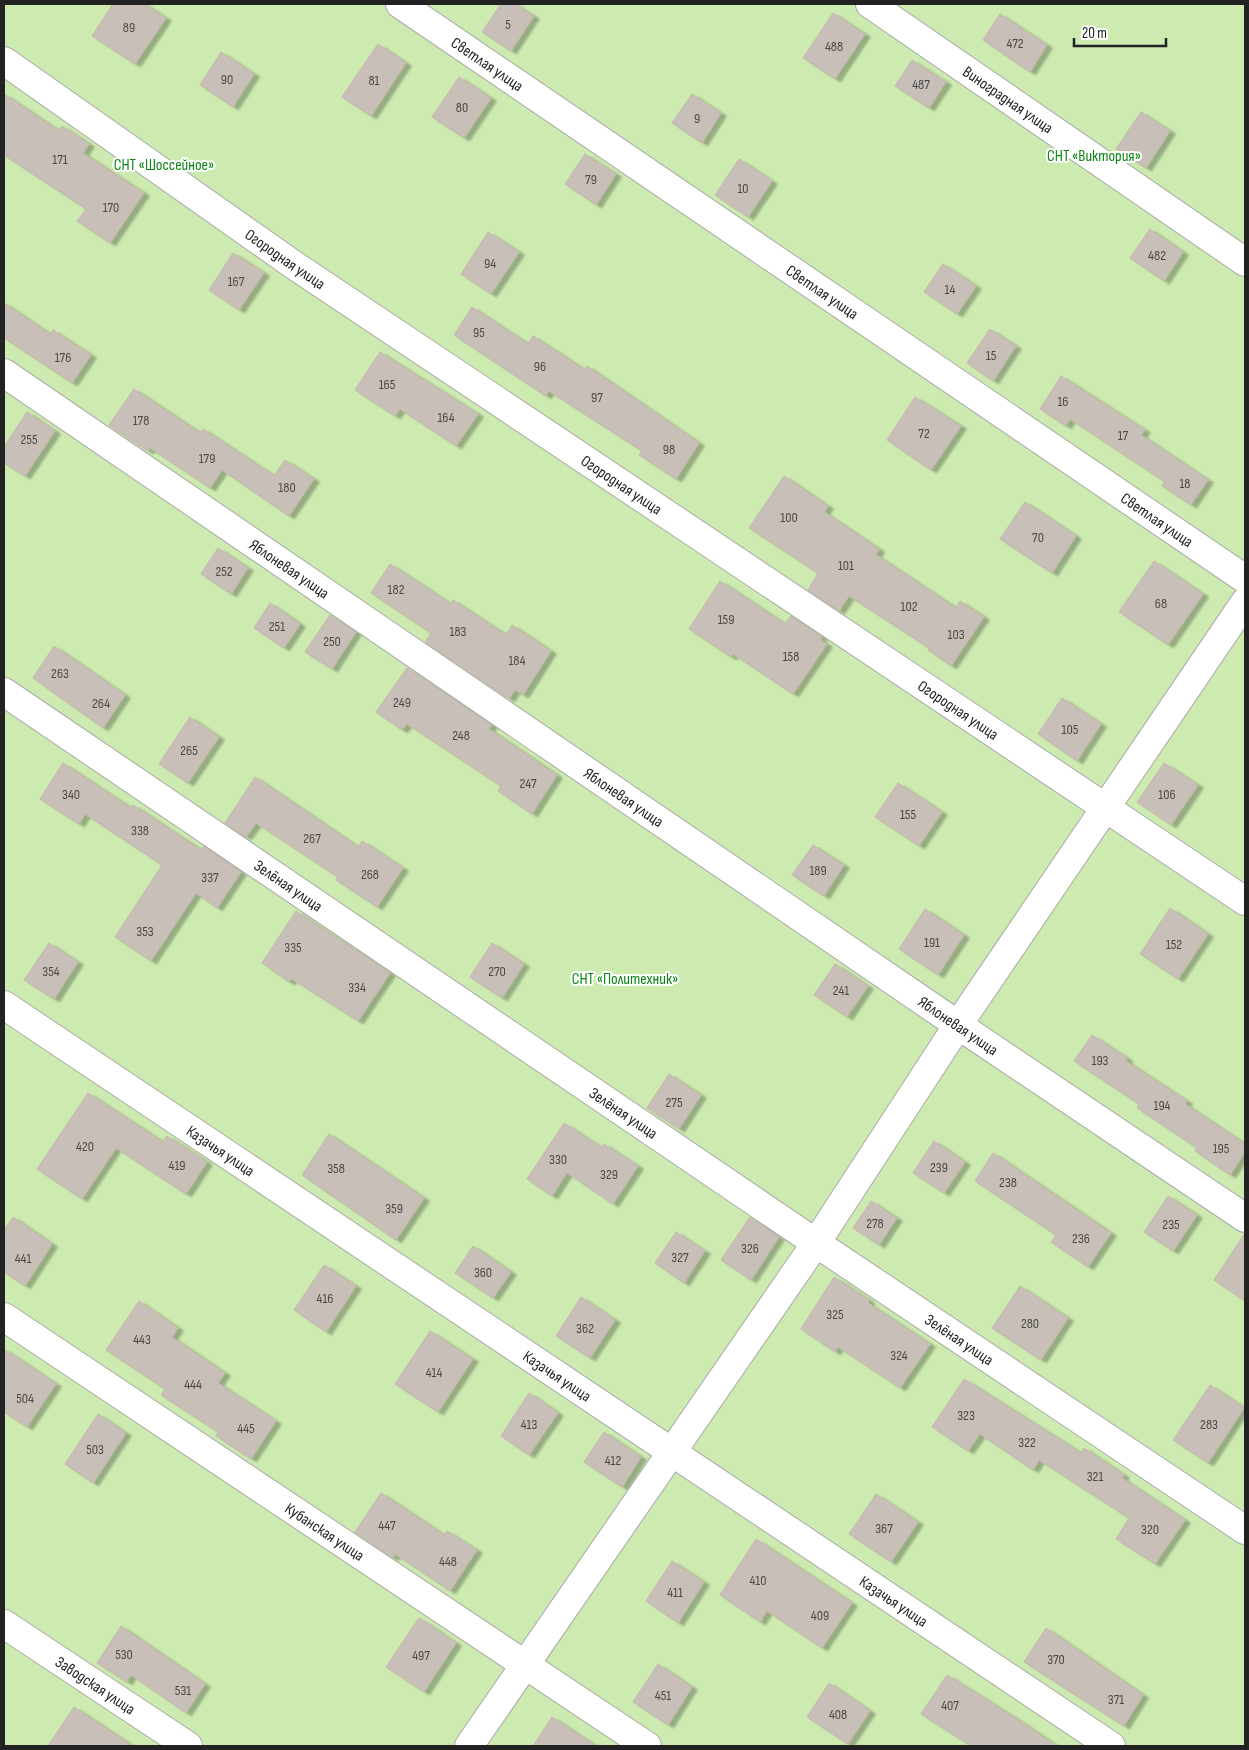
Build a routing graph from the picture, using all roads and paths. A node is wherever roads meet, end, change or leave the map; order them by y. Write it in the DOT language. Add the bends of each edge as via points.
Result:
graph roads {
  1 [pos="400,4"];
  2 [pos="870,4"];
  3 [pos="4,61"];
  4 [pos="1245,262"];
  5 [pos="4,373"];
  6 [pos="1245,580"];
  7 [pos="1245,602"];
  8 [pos="4,692"];
  9 [pos="1105,806"];
  10 [pos="1245,901"];
  11 [pos="4,1005"];
  12 [pos="958,1025"];
  13 [pos="1245,1218"];
  14 [pos="816,1243"];
  15 [pos="4,1317"];
  16 [pos="671,1452"];
  17 [pos="1245,1530"];
  18 [pos="4,1624"];
  19 [pos="524,1664"];
  20 [pos="188,1746"];
  21 [pos="469,1746"];
  22 [pos="647,1746"];
  23 [pos="1111,1746"];
  1 -- 6 [label="street, Светлая улица"];
  2 -- 4 [label="street, Виноградная улица"];
  3 -- 9 [label="street, Огородная улица" via="291,264"];
  5 -- 12 [label="street, Яблоневая улица"];
  7 -- 9 [label="street"];
  8 -- 14 [label="street, Зелёная улица"];
  9 -- 10 [label="street, Огородная улица"];
  9 -- 12 [label="street"];
  11 -- 16 [label="street, Казачья улица"];
  12 -- 13 [label="street, Яблоневая улица"];
  12 -- 14 [label="street"];
  14 -- 16 [label="street"];
  14 -- 17 [label="street, Зелёная улица"];
  15 -- 19 [label="street, Кубанская улица"];
  16 -- 19 [label="street"];
  16 -- 23 [label="street, Казачья улица"];
  18 -- 20 [label="street, Заводская улица"];
  19 -- 21 [label="street"];
  19 -- 22 [label="street, Кубанская улица"];
}
